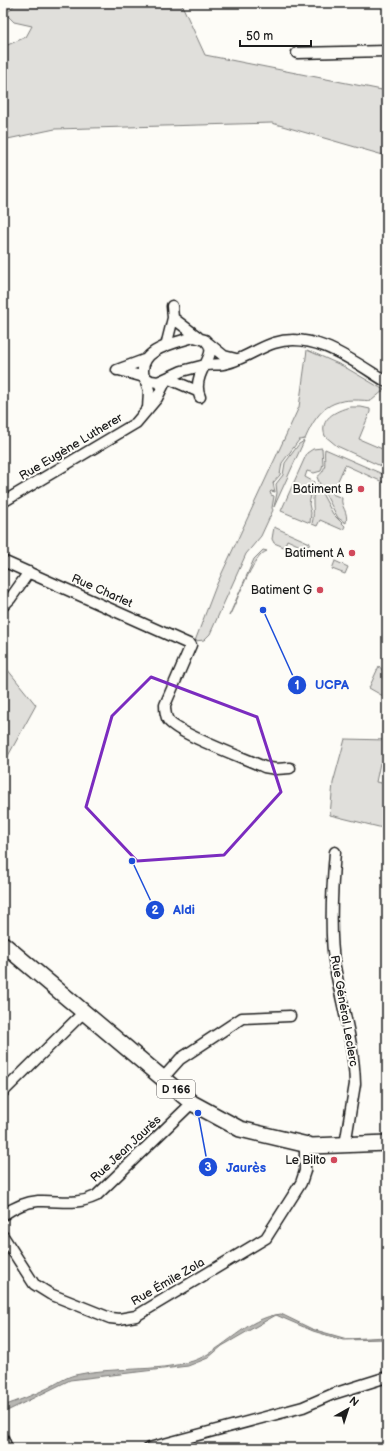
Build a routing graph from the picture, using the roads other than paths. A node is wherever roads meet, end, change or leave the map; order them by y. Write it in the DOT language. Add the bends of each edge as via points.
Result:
graph roads {
  1 [pos="387,51"];
  2 [pos="297,53"];
  3 [pos="172,306"];
  4 [pos="173,318"];
  5 [pos="198,337"];
  6 [pos="208,343"];
  7 [pos="166,346"];
  8 [pos="236,359"];
  9 [pos="144,360"];
  10 [pos="205,365"];
  11 [pos="144,377"];
  12 [pos="167,378"];
  13 [pos="387,382"];
  14 [pos="148,409"];
  15 [pos="3,502"];
  16 [pos="3,561"];
  17 [pos="29,572"];
  18 [pos="3,606"];
  19 [pos="290,768"];
  20 [pos="335,852"];
  21 [pos="3,944"];
  22 [pos="85,1011"];
  23 [pos="290,1016"];
  24 [pos="163,1078"];
  25 [pos="3,1092"];
  26 [pos="192,1103"];
  27 [pos="387,1142"];
  28 [pos="305,1145"];
  29 [pos="344,1145"];
  30 [pos="3,1215"];
  31 [pos="3,1236"];
  32 [pos="387,1377"];
  33 [pos="3,1438"];
  34 [pos="7,1448"];
  35 [pos="149,1448"];
  1 -- 2 [label="street"];
  3 -- 4 [label="street"];
  4 -- 5 [label="street"];
  4 -- 7 [label="street"];
  5 -- 6 [label="street"];
  5 -- 7 [label="street"];
  6 -- 8 [label="street" via="224,356"];
  6 -- 10 [label="street" via="211,351"];
  7 -- 9 [label="street"];
  8 -- 10 [label="street" via="224,364"];
  8 -- 13 [label="street" via="275,342 305,341 323,345 342,354"];
  9 -- 11 [label="street"];
  9 -- 11 [label="street" via="117,370"];
  10 -- 12 [label="street"];
  10 -- 12 [label="street" via="199,375 198,394"];
  11 -- 12 [label="street" via="158,382"];
  11 -- 14 [label="street" via="149,390"];
  12 -- 14 [label="street, Rue Eugène Lutherer"];
  14 -- 15 [label="street, Rue Eugène Lutherer" via="136,423"];
  16 -- 17 [label="street, Rue Charlet"];
  17 -- 18 [label="street"];
  17 -- 19 [label="street, Rue Charlet" via="191,645 166,705 165,714 168,720 184,732 264,767"];
  20 -- 29 [label="street, Rue Général Leclerc" via="332,884 334,966 348,1025 355,1074"];
  21 -- 22 [label="main road, D 166"];
  22 -- 24 [label="main road, D 166"];
  22 -- 25 [label="street"];
  23 -- 24 [label="street" via="242,1018 180,1059"];
  24 -- 26 [label="main road, D 166"];
  26 -- 28 [label="main road, D 166" via="240,1129"];
  26 -- 30 [label="street, Rue Jean Jaurès" via="96,1196 70,1203 36,1201 21,1205"];
  27 -- 29 [label="main road, D 166"];
  28 -- 29 [label="main road, D 166"];
  28 -- 31 [label="street, Rue Émile Zola" via="305,1171 301,1183 266,1238 136,1316 110,1318 42,1290 30,1280"];
  32 -- 35 [label="street" via="333,1394 303,1407"];
  33 -- 34 [label="street"];
}
